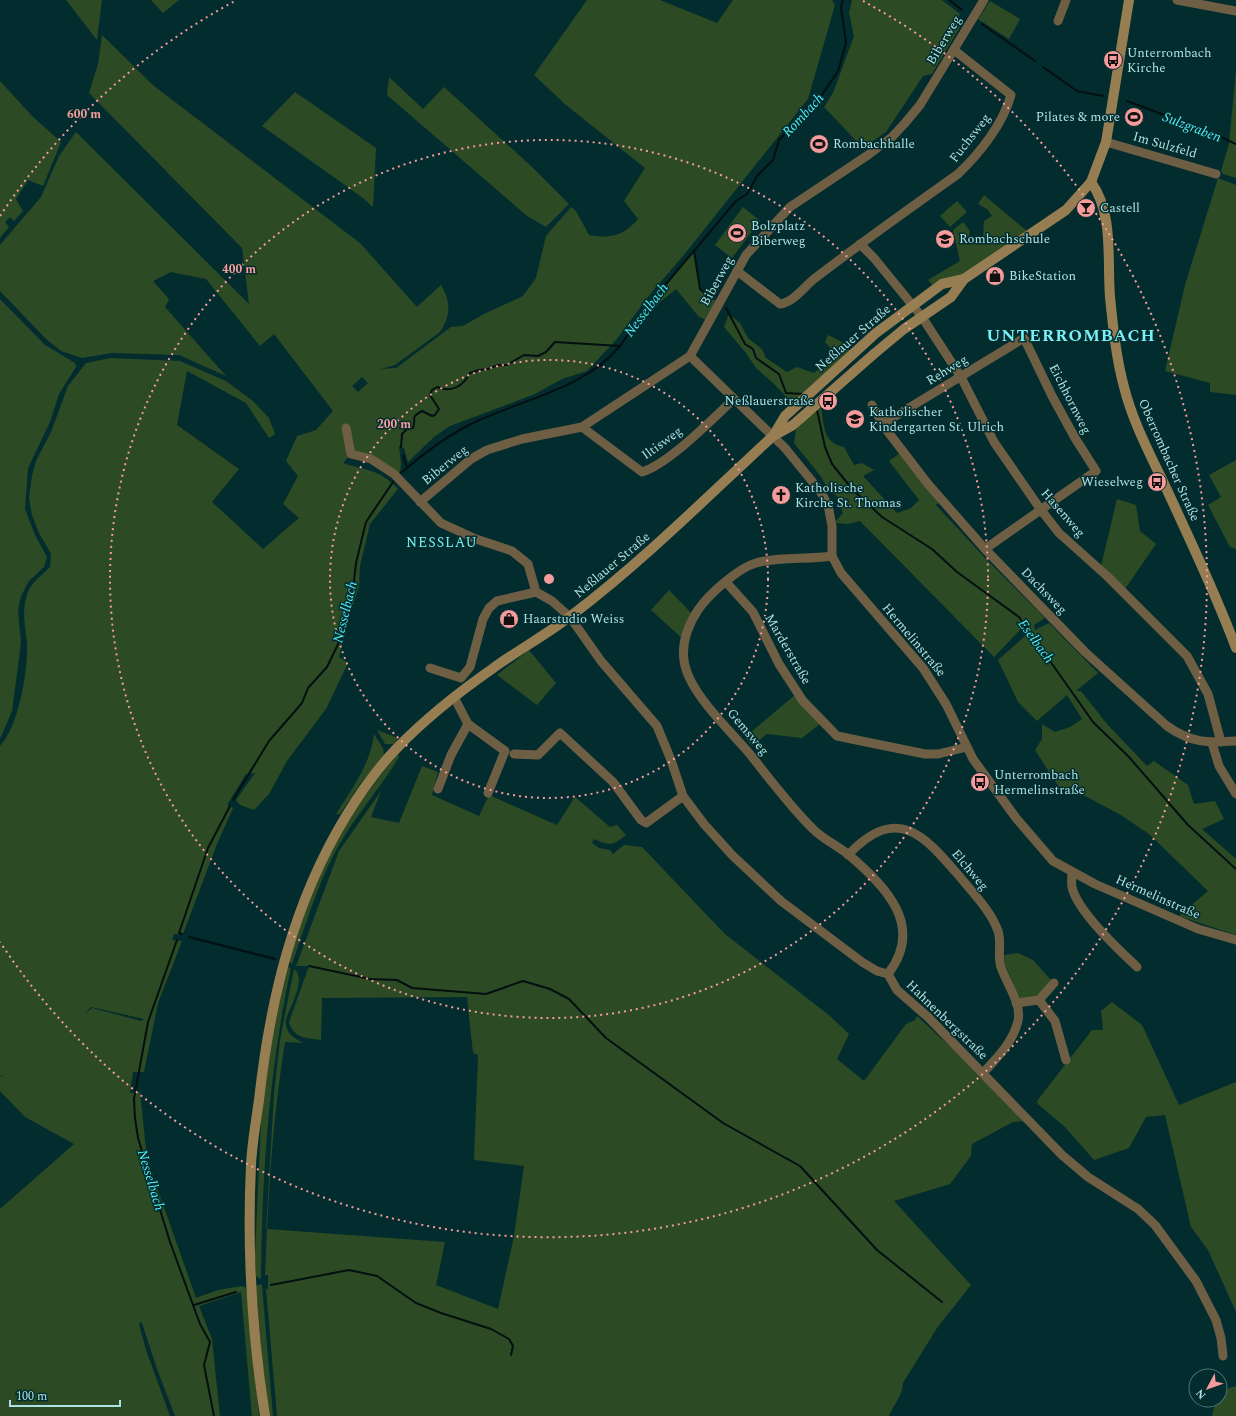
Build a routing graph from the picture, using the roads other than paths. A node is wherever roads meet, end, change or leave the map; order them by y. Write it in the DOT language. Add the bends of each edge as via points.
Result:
graph roads {
  1 [pos="984,0"];
  2 [pos="1066,0"];
  3 [pos="1129,0"];
  4 [pos="1177,0"];
  5 [pos="1236,11"];
  6 [pos="1058,21"];
  7 [pos="954,50"];
  8 [pos="1106,142"];
  9 [pos="1216,174"];
  10 [pos="1091,182"];
  11 [pos="860,244"];
  12 [pos="737,270"];
  13 [pos="964,279"];
  14 [pos="913,304"];
  15 [pos="922,317"];
  16 [pos="1024,338"];
  17 [pos="690,356"];
  18 [pos="961,376"];
  19 [pos="734,399"];
  20 [pos="872,405"];
  21 [pos="884,423"];
  22 [pos="582,427"];
  23 [pos="346,428"];
  24 [pos="773,436"];
  25 [pos="420,502"];
  26 [pos="1040,510"];
  27 [pos="985,549"];
  28 [pos="832,556"];
  29 [pos="726,582"];
  30 [pos="536,592"];
  31 [pos="570,617"];
  32 [pos="1236,648"];
  33 [pos="430,668"];
  34 [pos="454,697"];
  35 [pos="468,724"];
  36 [pos="1236,741"];
  37 [pos="1217,743"];
  38 [pos="967,747"];
  39 [pos="514,754"];
  40 [pos="438,789"];
  41 [pos="488,793"];
  42 [pos="1236,794"];
  43 [pos="683,796"];
  44 [pos="848,855"];
  45 [pos="1072,872"];
  46 [pos="1236,940"];
  47 [pos="1136,967"];
  48 [pos="888,974"];
  49 [pos="1054,983"];
  50 [pos="1039,1000"];
  51 [pos="1016,1004"];
  52 [pos="1066,1060"];
  53 [pos="983,1073"];
  54 [pos="1223,1356"];
  55 [pos="265,1416"];
  1 -- 7 [label="street, Biberweg"];
  2 -- 6 [label="street"];
  3 -- 8 [label="main road"];
  4 -- 5 [label="street"];
  7 -- 11 [label="street, Fuchsweg" via="1011,95 1006,112 972,160 958,174"];
  7 -- 12 [label="street, Biberweg" via="920,105 901,128 868,155 790,207 746,255"];
  8 -- 9 [label="street, Im Sulzfeld"];
  8 -- 10 [label="main road"];
  10 -- 13 [label="main road, Neßlauer Straße" via="1066,210"];
  10 -- 32 [label="main road, Oberrombacher Straße" via="1099,192 1106,218 1116,352 1136,426 1223,612"];
  11 -- 12 [label="street, Fuchsweg" via="787,303 780,304"];
  11 -- 14 [label="street"];
  12 -- 17 [label="street, Biberweg"];
  13 -- 14 [label="main road, Neßlauer Straße" via="942,284"];
  13 -- 15 [label="main road, Neßlauer Straße" via="951,297"];
  14 -- 15 [label="street, Hasenweg"];
  14 -- 24 [label="main road, Neßlauer Straße" via="828,375 785,416"];
  15 -- 18 [label="street, Hasenweg"];
  15 -- 24 [label="main road, Neßlauer Straße" via="875,353 793,425"];
  16 -- 18 [label="street, Rehweg"];
  16 -- 26 [label="street, Eichhornweg" via="1052,396 1096,471"];
  17 -- 19 [label="street"];
  17 -- 22 [label="street, Biberweg"];
  18 -- 21 [label="street, Rehweg"];
  18 -- 26 [label="street, Hasenweg" via="994,442"];
  19 -- 22 [label="street, Iltisweg" via="685,444 642,472"];
  19 -- 24 [label="street"];
  20 -- 21 [label="street, Dachsweg"];
  21 -- 27 [label="street, Dachsweg" via="885,428 928,484"];
  22 -- 25 [label="street, Biberweg" via="522,438 486,450 471,459"];
  23 -- 25 [label="street" via="351,454 371,458 396,476"];
  24 -- 28 [label="street" via="802,467 828,505 832,526"];
  24 -- 31 [label="main road, Neßlauer Straße" via="657,544"];
  25 -- 30 [label="street" via="441,524 512,551 528,564"];
  26 -- 27 [label="street"];
  26 -- 37 [label="street, Hasenweg" via="1059,533 1107,576 1187,656 1208,694"];
  27 -- 37 [label="street, Dachsweg" via="1085,652 1167,726 1191,739"];
  28 -- 29 [label="street, Gemsweg" via="756,563 743,568"];
  28 -- 38 [label="street, Hermelinstraße" via="854,589 923,668 946,704"];
  29 -- 38 [label="street, Marderstraße" via="752,612 779,664 803,701 837,736 925,754 938,754"];
  29 -- 44 [label="street, Gemsweg" via="702,603 689,623 683,652 688,676 709,707 812,829"];
  30 -- 31 [label="street" via="552,601"];
  30 -- 33 [label="street" via="497,602 489,608 483,620 470,667 461,678"];
  31 -- 34 [label="main road, Neßlauer Straße"];
  31 -- 43 [label="street" via="601,661 657,726"];
  34 -- 35 [label="street"];
  34 -- 55 [label="main road, Neßlauer Straße" via="402,743 359,795 328,845 292,930 272,1008 264,1052 251,1163 252,1282 259,1380"];
  35 -- 40 [label="street" via="451,755"];
  35 -- 41 [label="street" via="505,751"];
  36 -- 37 [label="street, Dachsweg"];
  37 -- 42 [label="street, Hasenweg" via="1219,766"];
  38 -- 45 [label="street, Hermelinstraße" via="1016,818 1053,860"];
  39 -- 43 [label="street" via="538,755 560,733 612,782 646,823"];
  43 -- 48 [label="street" via="732,855 782,901 862,962"];
  44 -- 48 [label="street, Gemsweg" via="880,887 896,906 902,919 902,947 896,963"];
  44 -- 51 [label="street, Elchweg" via="873,833 881,830 905,829 930,842 990,915 999,932 1000,965"];
  45 -- 46 [label="street, Hermelinstraße" via="1198,930"];
  45 -- 47 [label="street" via="1072,887 1082,908"];
  48 -- 53 [label="street, Hahnenbergstraße" via="897,990 929,1018"];
  49 -- 50 [label="street"];
  50 -- 51 [label="street"];
  50 -- 52 [label="street" via="1055,1021"];
  51 -- 53 [label="street, Elchweg" via="1018,1020 1012,1037"];
  53 -- 54 [label="street, Hahnenbergstraße" via="1067,1160 1088,1178 1138,1209 1155,1225 1196,1281 1216,1320"];
}
